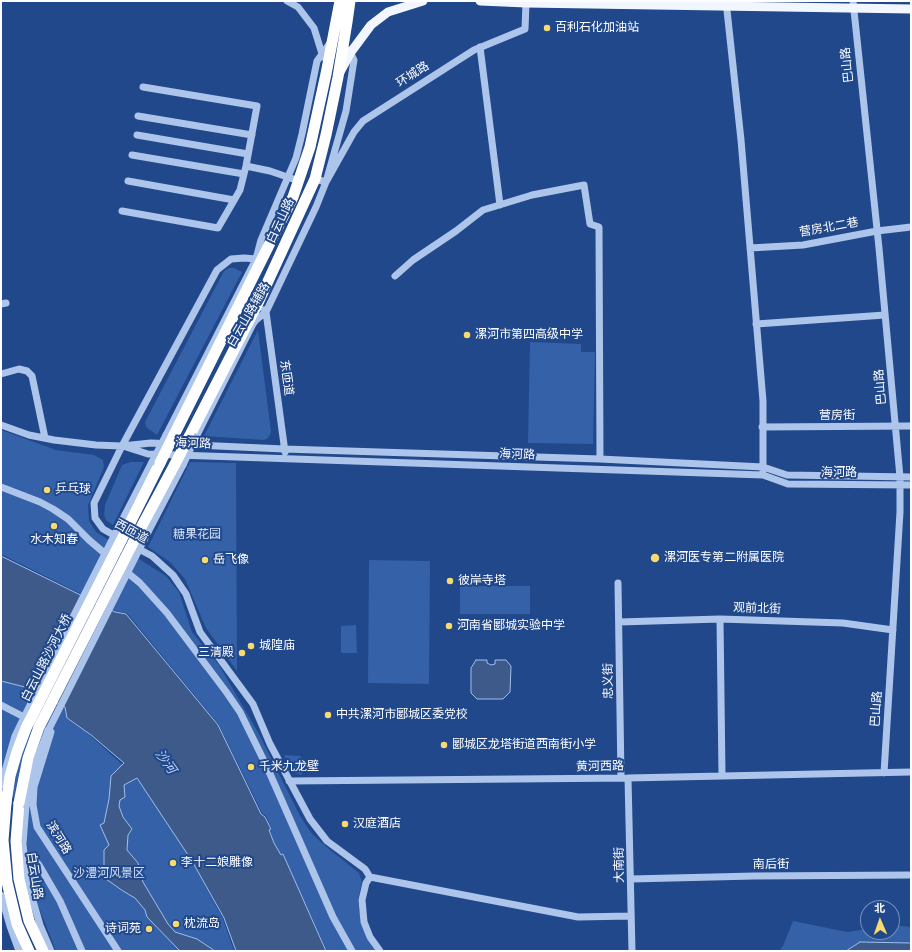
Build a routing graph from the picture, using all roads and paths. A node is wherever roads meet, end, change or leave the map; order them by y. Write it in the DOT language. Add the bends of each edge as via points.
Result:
graph roads {
  1 [pos="287,1"];
  2 [pos="340,1"];
  3 [pos="350,1"];
  4 [pos="423,1"];
  5 [pos="480,1"];
  6 [pos="528,2"];
  7 [pos="726,4"];
  8 [pos="853,5"];
  9 [pos="911,9"];
  10 [pos="338,40"];
  11 [pos="480,47"];
  12 [pos="322,54"];
  13 [pos="350,54"];
  14 [pos="326,74"];
  15 [pos="338,77"];
  16 [pos="143,87"];
  17 [pos="138,116"];
  18 [pos="137,135"];
  19 [pos="252,135"];
  20 [pos="248,154"];
  21 [pos="132,155"];
  22 [pos="246,166"];
  23 [pos="244,174"];
  24 [pos="288,177"];
  25 [pos="315,179"];
  26 [pos="128,181"];
  27 [pos="299,181"];
  28 [pos="326,182"];
  29 [pos="234,200"];
  30 [pos="500,205"];
  31 [pos="122,211"];
  32 [pos="911,227"];
  33 [pos="878,231"];
  34 [pos="750,248"];
  35 [pos="259,260"];
  36 [pos="395,276"];
  37 [pos="258,303"];
  38 [pos="266,312"];
  39 [pos="886,315"];
  40 [pos="756,324"];
  41 [pos="1,374"];
  42 [pos="1,425"];
  43 [pos="911,426"];
  44 [pos="762,427"];
  45 [pos="896,427"];
  46 [pos="192,437"];
  47 [pos="45,438"];
  48 [pos="122,446"];
  49 [pos="284,449"];
  50 [pos="286,459"];
  51 [pos="600,459"];
  52 [pos="763,467"];
  53 [pos="763,475"];
  54 [pos="900,477"];
  55 [pos="911,477"];
  56 [pos="900,485"];
  57 [pos="911,485"];
  58 [pos="1,487"];
  59 [pos="122,530"];
  60 [pos="140,538"];
  61 [pos="618,583"];
  62 [pos="720,619"];
  63 [pos="619,622"];
  64 [pos="893,630"];
  65 [pos="1,705"];
  66 [pos="884,772"];
  67 [pos="911,772"];
  68 [pos="722,775"];
  69 [pos="624,778"];
  70 [pos="289,781"];
  71 [pos="1,785"];
  72 [pos="22,804"];
  73 [pos="33,858"];
  74 [pos="911,875"];
  75 [pos="370,877"];
  76 [pos="631,879"];
  77 [pos="1,895"];
  78 [pos="631,916"];
  79 [pos="19,951"];
  80 [pos="29,951"];
  81 [pos="42,951"];
  82 [pos="51,951"];
  83 [pos="82,951"];
  84 [pos="118,951"];
  85 [pos="352,951"];
  86 [pos="380,951"];
  87 [pos="632,951"];
  1 -- 12 [label="street" via="298,7 314,28"];
  2 -- 10 [label="highway, 白云山路"];
  3 -- 10 [label="highway, 白云山路"];
  4 -- 13 [label="main road" via="388,12 371,25"];
  5 -- 6 [label="main road"];
  6 -- 7 [label="main road"];
  6 -- 11 [label="street, 环城路" via="525,29"];
  7 -- 8 [label="main road"];
  7 -- 34 [label="street"];
  8 -- 9 [label="main road"];
  8 -- 33 [label="street, 巴山路"];
  10 -- 12 [label="street"];
  10 -- 13 [label="street, 白云山路辅路"];
  10 -- 14 [label="highway, 白云山路"];
  10 -- 15 [label="highway, 白云山路"];
  11 -- 28 [label="street, 环城路" via="363,121"];
  11 -- 30 [label="street"];
  12 -- 14 [label="street"];
  12 -- 24 [label="street" via="317,61 302,134"];
  13 -- 15 [label="main road"];
  13 -- 28 [label="street, 白云山路辅路" via="354,60 346,111"];
  14 -- 27 [label="highway, 白云山路" via="310,148"];
  15 -- 25 [label="highway, 白云山路"];
  16 -- 19 [label="street" via="257,106"];
  17 -- 19 [label="street"];
  18 -- 20 [label="street"];
  19 -- 20 [label="street"];
  20 -- 22 [label="street"];
  21 -- 23 [label="street"];
  22 -- 23 [label="street"];
  22 -- 24 [label="street"];
  23 -- 29 [label="street" via="240,190"];
  24 -- 27 [label="street"];
  24 -- 35 [label="street" via="261,240"];
  25 -- 28 [label="street"];
  25 -- 37 [label="highway, 白云山路"];
  26 -- 29 [label="street"];
  27 -- 35 [label="highway, 白云山路"];
  28 -- 38 [label="street, 白云山路辅路"];
  29 -- 31 [label="street" via="218,228"];
  30 -- 36 [label="street" via="483,210"];
  30 -- 51 [label="street" via="532,195 584,185 590,224 599,227"];
  32 -- 33 [label="street, 营房北二巷"];
  33 -- 34 [label="street, 营房北二巷" via="803,245"];
  33 -- 39 [label="street, 巴山路"];
  34 -- 40 [label="street"];
  35 -- 48 [label="street, 西匝道" via="231,259 217,270"];
  35 -- 59 [label="highway, 白云山路, bridge"];
  37 -- 38 [label="street"];
  37 -- 46 [label="highway, 白云山路"];
  38 -- 46 [label="street, 白云山路辅路" via="253,324"];
  38 -- 49 [label="street, 东匝道"];
  39 -- 40 [label="street"];
  39 -- 45 [label="street, 巴山路"];
  40 -- 44 [label="street" via="763,400"];
  41 -- 47 [label="street" via="19,369 27,371 32,376"];
  42 -- 47 [label="street, 海河路"];
  43 -- 45 [label="street, 营房街"];
  44 -- 45 [label="street, 营房街"];
  44 -- 52 [label="street"];
  45 -- 54 [label="street, 巴山路"];
  46 -- 60 [label="highway, 白云山路, bridge"];
  47 -- 48 [label="street, 海河路" via="96,446"];
  48 -- 49 [label="street, 海河路" via="151,443"];
  48 -- 50 [label="street, 海河路" via="148,454"];
  48 -- 70 [label="street, 西匝道" via="94,503 96,518 103,529 152,556 173,575 186,594 200,632 252,704"];
  49 -- 50 [label="street, 东匝道"];
  49 -- 51 [label="street, 海河路"];
  50 -- 53 [label="street, 海河路"];
  51 -- 52 [label="street, 海河路"];
  52 -- 53 [label="street"];
  52 -- 54 [label="street, 海河路" via="787,475"];
  53 -- 56 [label="street, 海河路" via="788,484"];
  54 -- 55 [label="street, 海河路"];
  54 -- 56 [label="street, 巴山路"];
  56 -- 57 [label="street, 海河路"];
  56 -- 64 [label="street, 巴山路"];
  58 -- 85 [label="street" via="40,502 68,519 140,583 172,619 240,712"];
  59 -- 71 [label="street, 白云山路沙河大桥, bridge" via="71,621 15,736"];
  59 -- 80 [label="highway, 白云山路沙河大桥, bridge" via="26,728 14,764 6,803 3,840 7,882 17,924"];
  60 -- 72 [label="highway, 白云山路沙河大桥, bridge" via="40,727 28,758"];
  61 -- 63 [label="street, 忠义街"];
  62 -- 63 [label="street, 观前北街"];
  62 -- 64 [label="street, 观前北街" via="843,623"];
  62 -- 68 [label="street"];
  63 -- 69 [label="street, 忠义街"];
  64 -- 66 [label="street, 巴山路"];
  65 -- 84 [label="street, 滨河路" via="51,732 34,787 37,827"];
  66 -- 67 [label="street, 黄河西路"];
  66 -- 68 [label="street, 黄河西路"];
  68 -- 69 [label="street, 黄河西路"];
  69 -- 70 [label="street, 黄河西路"];
  69 -- 76 [label="street, 大南街"];
  70 -- 75 [label="street, 西匝道" via="310,819 327,841 365,869"];
  72 -- 81 [label="highway, 白云山路" via="16,841 19,879 29,921"];
  72 -- 82 [label="street" via="27,880 40,925"];
  73 -- 83 [label="street" via="60,901"];
  74 -- 76 [label="street, 南后街"];
  75 -- 78 [label="street" via="578,917"];
  75 -- 86 [label="street" via="362,900 364,922"];
  76 -- 78 [label="street, 大南街"];
  77 -- 79 [label="street"];
  78 -- 87 [label="street, 大南街"];
}
